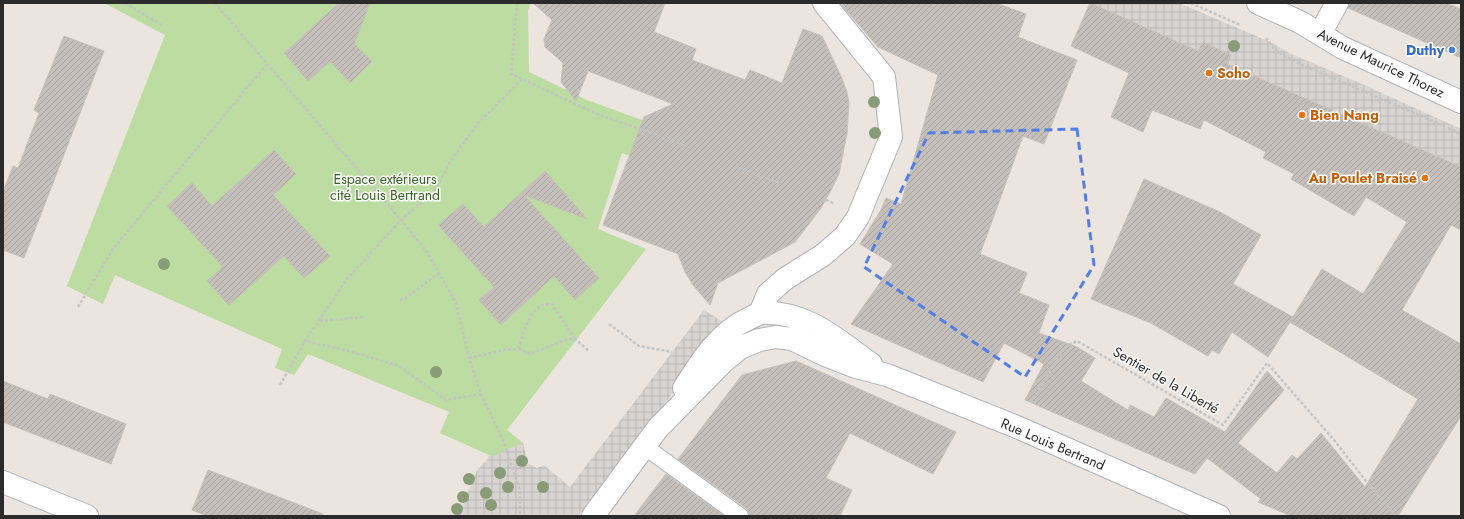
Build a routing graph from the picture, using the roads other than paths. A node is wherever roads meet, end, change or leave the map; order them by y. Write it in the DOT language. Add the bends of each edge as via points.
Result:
graph roads {
  1 [pos="824,3"];
  2 [pos="1258,3"];
  3 [pos="1337,3"];
  4 [pos="1320,34"];
  5 [pos="1461,102"];
  6 [pos="760,313"];
  7 [pos="886,375"];
  8 [pos="658,428"];
  9 [pos="644,446"];
  10 [pos="3,482"];
  11 [pos="87,516"];
  12 [pos="593,516"];
  13 [pos="740,516"];
  14 [pos="1219,516"];
  1 -- 6 [label="main road" via="884,77 891,137 858,217 845,236 823,256 785,279 768,294"];
  2 -- 4 [label="main road, Avenue Maurice Thorez"];
  3 -- 4 [label="main road"];
  4 -- 5 [label="main road, Avenue Maurice Thorez" via="1343,48"];
  6 -- 7 [label="main road, Rue Louis Bertrand" via="786,315 813,324"];
  6 -- 8 [label="main road, Rue Louis Bertrand" via="729,331 710,350"];
  7 -- 8 [label="main road, Rue Louis Bertrand" via="856,367 792,339 776,337 759,340 740,348 723,362"];
  7 -- 14 [label="main road, Rue Louis Bertrand" via="1017,427"];
  8 -- 9 [label="main road, Rue Louis Bertrand"];
  9 -- 12 [label="main road, Rue Louis Bertrand"];
  9 -- 13 [label="lane"];
  10 -- 11 [label="main road"];
}
